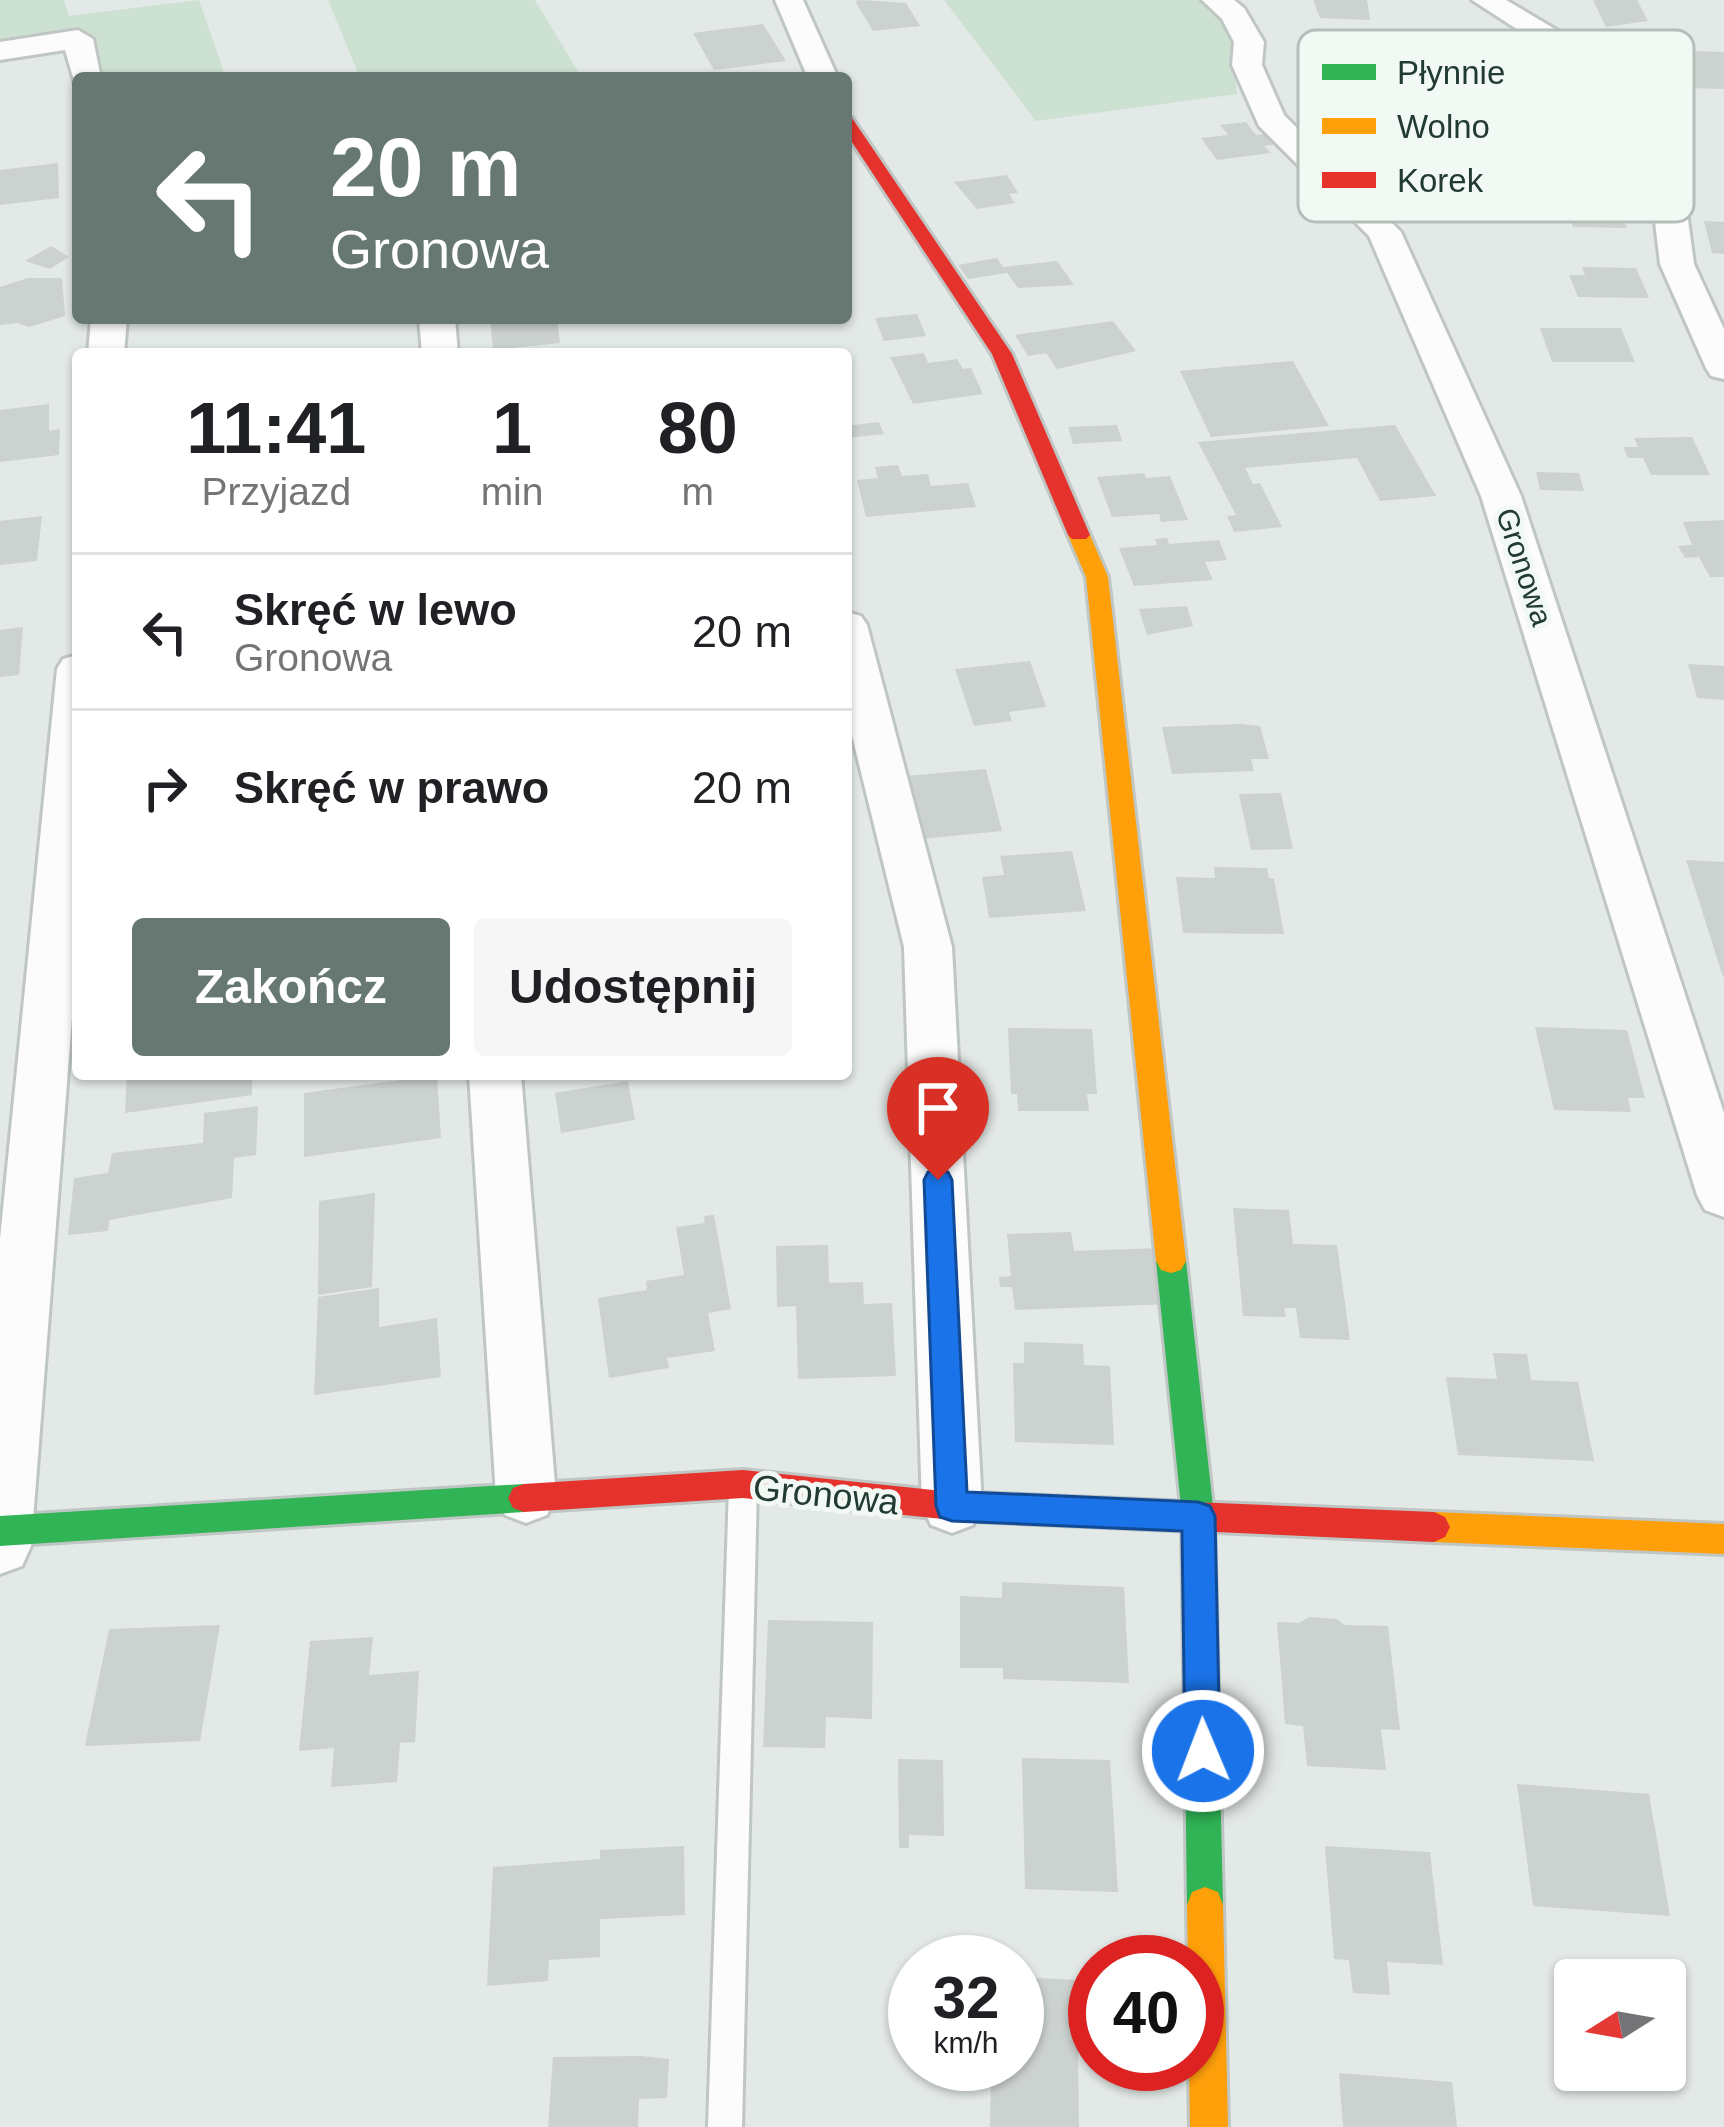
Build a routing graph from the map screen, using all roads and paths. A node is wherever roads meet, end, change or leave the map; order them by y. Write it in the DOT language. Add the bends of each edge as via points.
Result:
graph roads {
  1 [pos="789,0"];
  2 [pos="1216,0"];
  3 [pos="1486,0"];
  4 [pos="1537,30"];
  5 [pos="0,51"];
  6 [pos="85,72"];
  7 [pos="820,72"];
  8 [pos="852,130"];
  9 [pos="1298,146"];
  10 [pos="1374,222"];
  11 [pos="1672,222"];
  12 [pos="1724,368"];
  13 [pos="852,649"];
  14 [pos="72,737"];
  15 [pos="494,1080"];
  16 [pos="1724,1195"];
  17 [pos="743,1484"];
  18 [pos="526,1496"];
  19 [pos="952,1506"];
  20 [pos="1198,1516"];
  21 [pos="1,1536"];
  22 [pos="1724,1539"];
  23 [pos="725,2127"];
  24 [pos="1210,2127"];
  1 -- 7 [label="street"];
  2 -- 9 [label="street, Gronowa" via="1249,42 1247,65 1270,118"];
  3 -- 4 [label="street"];
  5 -- 6 [label="street" via="78,40"];
  8 -- 20 [label="street" via="1002,354 1097,577"];
  10 -- 16 [label="street, Gronowa" via="1501,496"];
  11 -- 12 [label="street" via="1677,263"];
  13 -- 19 [label="street" via="928,947"];
  14 -- 21 [label="street"];
  15 -- 18 [label="street"];
  17 -- 18 [label="street, Gronowa"];
  17 -- 19 [label="street, Gronowa"];
  17 -- 23 [label="lane"];
  18 -- 21 [label="street, Gronowa"];
  19 -- 20 [label="street, Gronowa"];
  20 -- 22 [label="street, Gronowa"];
  20 -- 24 [label="street"];
}
